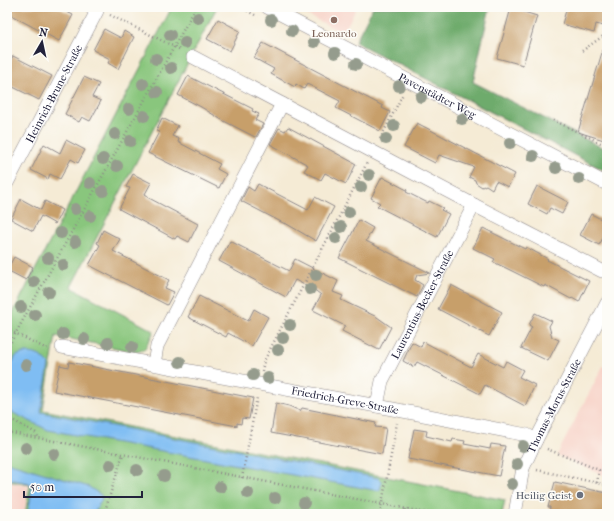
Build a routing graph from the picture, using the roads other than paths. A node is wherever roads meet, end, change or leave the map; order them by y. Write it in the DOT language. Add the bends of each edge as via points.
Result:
graph roads {
  1 [pos="267,7"];
  2 [pos="93,9"];
  3 [pos="193,57"];
  4 [pos="282,104"];
  5 [pos="7,183"];
  6 [pos="607,184"];
  7 [pos="474,205"];
  8 [pos="602,271"];
  9 [pos="607,303"];
  10 [pos="62,347"];
  11 [pos="154,364"];
  12 [pos="377,406"];
  13 [pos="535,442"];
  14 [pos="515,514"];
  1 -- 6 [label="street, Pavenstädter Weg"];
  2 -- 5 [label="street, Heinrich-Brune-Straße"];
  3 -- 4 [label="street"];
  4 -- 7 [label="street"];
  4 -- 11 [label="street" via="157,346"];
  7 -- 8 [label="street"];
  7 -- 12 [label="street, Laurentius-Becker-Straße" via="382,381"];
  9 -- 13 [label="street, Thomas-Morus-Straße"];
  10 -- 11 [label="street, Friedrich-Greve-Straße"];
  11 -- 12 [label="street, Friedrich-Greve-Straße"];
  12 -- 13 [label="street, Friedrich-Greve-Straße" via="527,436"];
  13 -- 14 [label="street, Thomas-Morus-Straße" via="523,468"];
}
